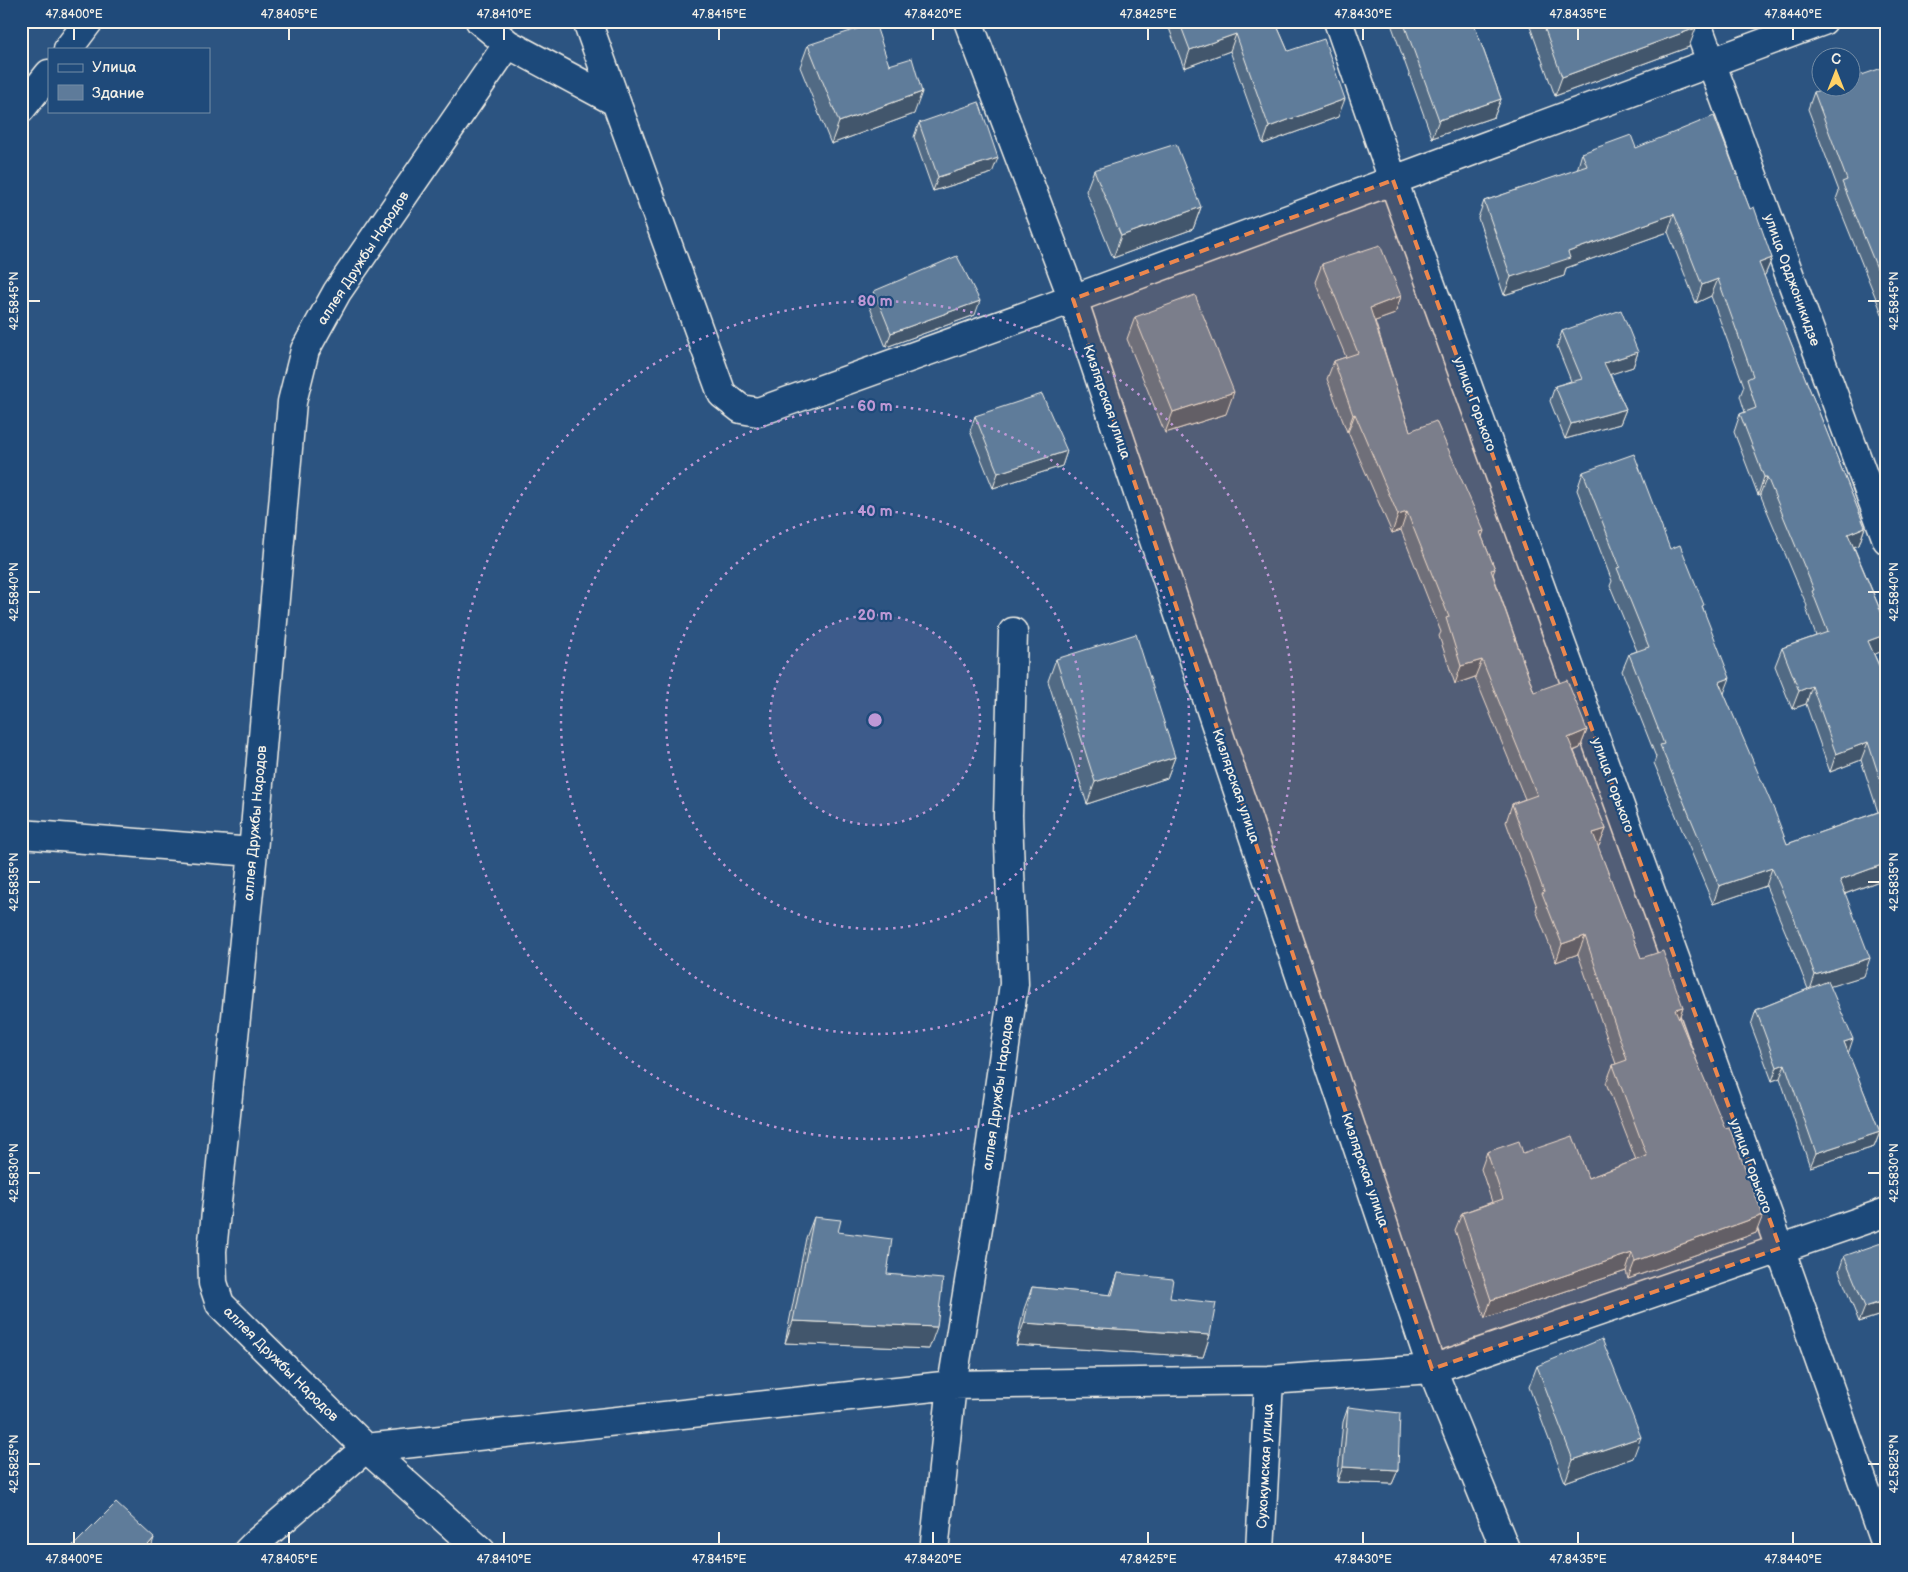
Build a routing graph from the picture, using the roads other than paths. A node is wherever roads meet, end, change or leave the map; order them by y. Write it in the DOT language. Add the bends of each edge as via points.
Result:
graph roads {
  1 [pos="89,21"];
  2 [pos="480,21"];
  3 [pos="587,21"];
  4 [pos="968,21"];
  5 [pos="1338,21"];
  6 [pos="1696,21"];
  7 [pos="1823,21"];
  8 [pos="508,44"];
  9 [pos="69,48"];
  10 [pos="1711,62"];
  11 [pos="48,75"];
  12 [pos="616,102"];
  13 [pos="21,109"];
  14 [pos="1393,180"];
  15 [pos="1073,299"];
  16 [pos="1887,540"];
  17 [pos="1012,632"];
  18 [pos="21,834"];
  19 [pos="253,852"];
  20 [pos="1887,1212"];
  21 [pos="1780,1248"];
  22 [pos="1432,1369"];
  23 [pos="1269,1380"];
  24 [pos="952,1385"];
  25 [pos="366,1448"];
  26 [pos="1887,1550"];
  27 [pos="248,1551"];
  28 [pos="481,1551"];
  29 [pos="934,1551"];
  30 [pos="1260,1551"];
  31 [pos="1506,1551"];
  1 -- 9 [label="street"];
  2 -- 8 [label="street"];
  3 -- 12 [label="street"];
  4 -- 15 [label="street, Кизлярская улица"];
  5 -- 14 [label="street, улица Горького"];
  6 -- 10 [label="street, улица Орджоникидзе"];
  7 -- 10 [label="street"];
  8 -- 12 [label="street"];
  8 -- 19 [label="street, аллея Дружбы Народов" via="337,292 305,350 292,402"];
  10 -- 14 [label="street"];
  10 -- 16 [label="street, улица Орджоникидзе"];
  11 -- 13 [label="street"];
  12 -- 15 [label="street" via="722,394 741,409 758,412"];
  14 -- 15 [label="street"];
  14 -- 21 [label="street, улица Горького"];
  15 -- 22 [label="street, Кизлярская улица"];
  17 -- 24 [label="street, аллея Дружбы Народов" via="1008,815 1014,984"];
  18 -- 19 [label="street"];
  19 -- 25 [label="street, аллея Дружбы Народов" via="212,1251 213,1283 220,1304"];
  20 -- 21 [label="street"];
  21 -- 22 [label="street"];
  21 -- 26 [label="street, улица Горького"];
  22 -- 23 [label="street"];
  22 -- 31 [label="street, Кизлярская улица"];
  23 -- 24 [label="street"];
  23 -- 30 [label="street, Сухокумская улица"];
  24 -- 25 [label="street"];
  24 -- 29 [label="street, аллея Дружбы Народов"];
  25 -- 27 [label="street"];
  25 -- 28 [label="street, аллея Дружбы Народов"];
}
